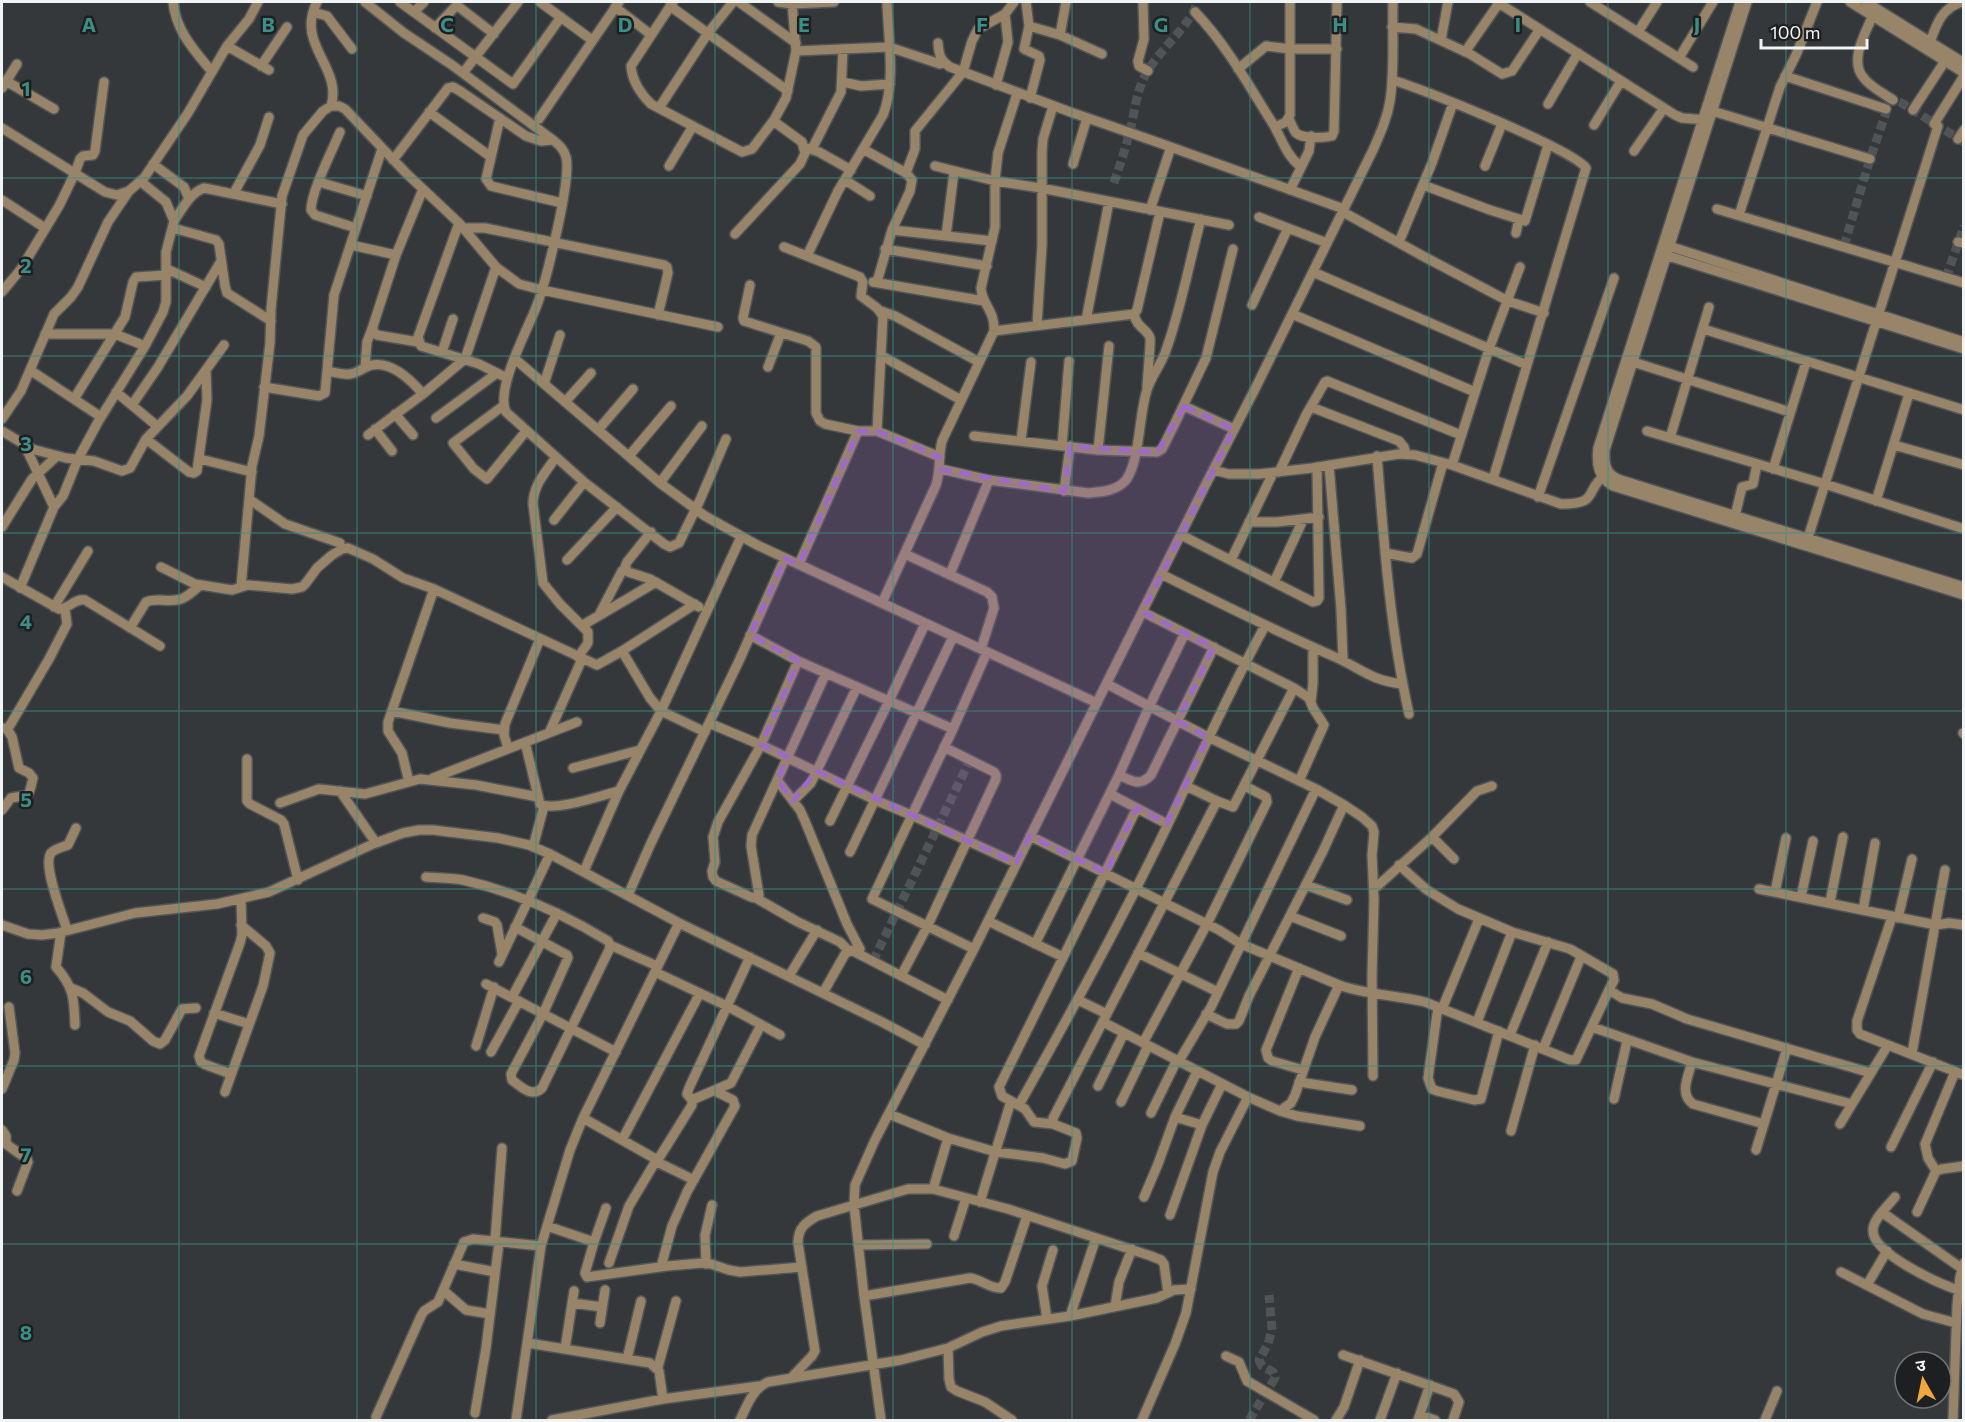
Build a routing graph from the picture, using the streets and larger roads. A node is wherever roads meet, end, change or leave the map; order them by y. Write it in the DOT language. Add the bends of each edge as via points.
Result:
graph roads {
  1 [pos="173,2"];
  2 [pos="258,2"];
  3 [pos="317,2"];
  4 [pos="365,2"];
  5 [pos="401,2"];
  6 [pos="424,2"];
  7 [pos="518,2"];
  8 [pos="540,2"];
  9 [pos="733,2"];
  10 [pos="739,2"];
  11 [pos="778,2"];
  12 [pos="834,2"];
  13 [pos="887,2"];
  14 [pos="1014,2"];
  15 [pos="1026,2"];
  16 [pos="1065,2"];
  17 [pos="1143,2"];
  18 [pos="1290,2"];
  19 [pos="1337,2"];
  20 [pos="1393,2"];
  21 [pos="1448,2"];
  22 [pos="1498,2"];
  23 [pos="1590,2"];
  24 [pos="1657,2"];
  25 [pos="1713,2"];
  26 [pos="1740,2"];
  27 [pos="1748,2"];
  28 [pos="1817,2"];
  29 [pos="1850,2"];
  30 [pos="1866,2"];
  31 [pos="1962,2"];
  32 [pos="792,3"];
  33 [pos="617,4"];
  34 [pos="672,4"];
  35 [pos="376,5"];
  36 [pos="313,12"];
  37 [pos="414,12"];
  38 [pos="1195,12"];
  39 [pos="1005,14"];
  40 [pos="1874,15"];
  41 [pos="561,17"];
  42 [pos="1029,26"];
  43 [pos="287,27"];
  44 [pos="1392,27"];
  45 [pos="435,28"];
  46 [pos="1540,29"];
  47 [pos="1638,32"];
  48 [pos="708,33"];
  49 [pos="494,34"];
  50 [pos="650,34"];
  51 [pos="1060,35"];
  52 [pos="592,40"];
  53 [pos="1440,40"];
  54 [pos="938,42"];
  55 [pos="1930,42"];
  56 [pos="226,46"];
  57 [pos="796,47"];
  58 [pos="889,47"];
  59 [pos="352,49"];
  60 [pos="843,49"];
  61 [pos="1290,49"];
  62 [pos="1336,49"];
  63 [pos="1465,52"];
  64 [pos="1578,53"];
  65 [pos="1102,54"];
  66 [pos="476,57"];
  67 [pos="1679,58"];
  68 [pos="1945,61"];
  69 [pos="1964,63"];
  70 [pos="17,64"];
  71 [pos="940,64"];
  72 [pos="1693,67"];
  73 [pos="1238,69"];
  74 [pos="1148,71"];
  75 [pos="212,72"];
  76 [pos="963,72"];
  77 [pos="463,73"];
  78 [pos="1964,74"];
  79 [pos="1785,76"];
  80 [pos="1392,80"];
  81 [pos="1621,81"];
  82 [pos="104,82"];
  83 [pos="843,82"];
  84 [pos="4,84"];
  85 [pos="890,84"];
  86 [pos="996,86"];
  87 [pos="788,91"];
  88 [pos="1017,94"];
  89 [pos="1030,98"];
  90 [pos="1893,100"];
  91 [pos="1454,103"];
  92 [pos="1548,104"];
  93 [pos="331,106"];
  94 [pos="1053,106"];
  95 [pos="659,108"];
  96 [pos="1664,108"];
  97 [pos="54,109"];
  98 [pos="1886,109"];
  99 [pos="1912,110"];
  100 [pos="429,112"];
  101 [pos="1708,115"];
  102 [pos="269,117"];
  103 [pos="500,118"];
  104 [pos="1087,118"];
  105 [pos="538,119"];
  106 [pos="1288,119"];
  107 [pos="774,120"];
  108 [pos="1502,124"];
  109 [pos="1594,125"];
  110 [pos="693,126"];
  111 [pos="1275,127"];
  112 [pos="1766,127"];
  113 [pos="2,130"];
  114 [pos="1964,130"];
  115 [pos="339,132"];
  116 [pos="1311,136"];
  117 [pos="1958,139"];
  118 [pos="552,140"];
  119 [pos="1548,145"];
  120 [pos="1171,147"];
  121 [pos="808,148"];
  122 [pos="382,149"];
  123 [pos="863,149"];
  124 [pos="1635,151"];
  125 [pos="491,157"];
  126 [pos="1870,159"];
  127 [pos="393,160"];
  128 [pos="153,164"];
  129 [pos="1073,164"];
  130 [pos="669,166"];
  131 [pos="934,166"];
  132 [pos="1300,166"];
  133 [pos="1485,166"];
  134 [pos="851,170"];
  135 [pos="954,172"];
  136 [pos="75,173"];
  137 [pos="906,173"];
  138 [pos="845,180"];
  139 [pos="140,181"];
  140 [pos="995,181"];
  141 [pos="319,182"];
  142 [pos="1423,185"];
  143 [pos="1041,188"];
  144 [pos="423,189"];
  145 [pos="1290,190"];
  146 [pos="129,191"];
  147 [pos="234,193"];
  148 [pos="367,196"];
  149 [pos="870,196"];
  150 [pos="189,199"];
  151 [pos="2,200"];
  152 [pos="562,202"];
  153 [pos="1109,202"];
  154 [pos="282,204"];
  155 [pos="1717,209"];
  156 [pos="1343,210"];
  157 [pos="1155,211"];
  158 [pos="1739,215"];
  159 [pos="1259,217"];
  160 [pos="1201,219"];
  161 [pos="1519,219"];
  162 [pos="174,224"];
  163 [pos="1229,225"];
  164 [pos="461,226"];
  165 [pos="45,228"];
  166 [pos="356,228"];
  167 [pos="1288,228"];
  168 [pos="892,230"];
  169 [pos="1516,233"];
  170 [pos="735,234"];
  171 [pos="946,236"];
  172 [pos="993,241"];
  173 [pos="1399,242"];
  174 [pos="553,243"];
  175 [pos="1327,243"];
  176 [pos="351,245"];
  177 [pos="784,247"];
  178 [pos="885,249"];
  179 [pos="1233,249"];
  180 [pos="1666,250"];
  181 [pos="396,255"];
  182 [pos="807,256"];
  183 [pos="221,261"];
  184 [pos="1895,262"];
  185 [pos="987,266"];
  186 [pos="496,267"];
  187 [pos="1520,267"];
  188 [pos="167,272"];
  189 [pos="1313,272"];
  190 [pos="862,279"];
  191 [pos="1614,279"];
  192 [pos="876,282"];
  193 [pos="1964,284"];
  194 [pos="750,285"];
  195 [pos="206,287"];
  196 [pos="542,290"];
  197 [pos="2,291"];
  198 [pos="984,301"];
  199 [pos="1508,301"];
  200 [pos="1252,305"];
  201 [pos="1710,307"];
  202 [pos="881,311"];
  203 [pos="1544,313"];
  204 [pos="1134,314"];
  205 [pos="1292,314"];
  206 [pos="658,315"];
  207 [pos="1877,318"];
  208 [pos="453,319"];
  209 [pos="1086,320"];
  210 [pos="271,321"];
  211 [pos="1037,325"];
  212 [pos="373,326"];
  213 [pos="718,327"];
  214 [pos="1703,329"];
  215 [pos="993,331"];
  216 [pos="781,333"];
  217 [pos="45,334"];
  218 [pos="115,334"];
  219 [pos="560,335"];
  220 [pos="418,342"];
  221 [pos="1964,342"];
  222 [pos="224,345"];
  223 [pos="145,346"];
  224 [pos="1109,346"];
  225 [pos="1489,349"];
  226 [pos="1964,349"];
  227 [pos="442,352"];
  228 [pos="882,356"];
  229 [pos="465,359"];
  230 [pos="515,359"];
  231 [pos="1069,361"];
  232 [pos="1631,361"];
  233 [pos="979,362"];
  234 [pos="1031,362"];
  235 [pos="1806,362"];
  236 [pos="1527,365"];
  237 [pos="768,366"];
  238 [pos="365,367"];
  239 [pos="30,370"];
  240 [pos="206,370"];
  241 [pos="327,371"];
  242 [pos="497,373"];
  243 [pos="591,373"];
  244 [pos="1860,376"];
  245 [pos="507,378"];
  246 [pos="1688,379"];
  247 [pos="544,384"];
  248 [pos="264,387"];
  249 [pos="633,389"];
  250 [pos="1147,390"];
  251 [pos="116,392"];
  252 [pos="1475,393"];
  253 [pos="423,394"];
  254 [pos="1909,394"];
  255 [pos="74,399"];
  256 [pos="961,400"];
  257 [pos="565,402"];
  258 [pos="132,405"];
  259 [pos="503,406"];
  260 [pos="671,406"];
  261 [pos="1184,406"];
  262 [pos="1311,407"];
  263 [pos="1964,410"];
  264 [pos="1790,412"];
  265 [pos="395,414"];
  266 [pos="101,417"];
  267 [pos="436,418"];
  268 [pos="2,419"];
  269 [pos="157,426"];
  270 [pos="702,426"];
  271 [pos="1234,429"];
  272 [pos="598,430"];
  273 [pos="2,431"];
  274 [pos="526,431"];
  275 [pos="858,431"];
  276 [pos="877,431"];
  277 [pos="1647,431"];
  278 [pos="413,435"];
  279 [pos="1461,435"];
  280 [pos="974,436"];
  281 [pos="1670,438"];
  282 [pos="146,439"];
  283 [pos="726,439"];
  284 [pos="1021,440"];
  285 [pos="1894,445"];
  286 [pos="24,446"];
  287 [pos="1066,446"];
  288 [pos="1098,450"];
  289 [pos="392,451"];
  290 [pos="1136,452"];
  291 [pos="1406,454"];
  292 [pos="57,456"];
  293 [pos="629,456"];
  294 [pos="1377,456"];
  295 [pos="556,457"];
  296 [pos="940,457"];
  297 [pos="78,459"];
  298 [pos="200,459"];
  299 [pos="1447,464"];
  300 [pos="1757,464"];
  301 [pos="1329,465"];
  302 [pos="1964,465"];
  303 [pos="1317,467"];
  304 [pos="941,469"];
  305 [pos="1773,469"];
  306 [pos="1213,470"];
  307 [pos="252,472"];
  308 [pos="1276,472"];
  309 [pos="38,474"];
  310 [pos="1605,475"];
  311 [pos="1493,479"];
  312 [pos="990,480"];
  313 [pos="584,482"];
  314 [pos="660,483"];
  315 [pos="1825,484"];
  316 [pos="1064,490"];
  317 [pos="1538,497"];
  318 [pos="249,499"];
  319 [pos="1876,501"];
  320 [pos="54,507"];
  321 [pos="617,507"];
  322 [pos="695,509"];
  323 [pos="1735,516"];
  324 [pos="1319,517"];
  325 [pos="554,520"];
  326 [pos="1303,520"];
  327 [pos="1249,522"];
  328 [pos="2,527"];
  329 [pos="1964,529"];
  330 [pos="651,532"];
  331 [pos="1181,535"];
  332 [pos="741,537"];
  333 [pos="1806,542"];
  334 [pos="340,543"];
  335 [pos="88,551"];
  336 [pos="1385,553"];
  337 [pos="906,554"];
  338 [pos="785,558"];
  339 [pos="567,560"];
  340 [pos="1231,561"];
  341 [pos="799,564"];
  342 [pos="161,567"];
  343 [pos="622,571"];
  344 [pos="950,574"];
  345 [pos="1161,574"];
  346 [pos="2,577"];
  347 [pos="656,582"];
  348 [pos="1274,582"];
  349 [pos="201,585"];
  350 [pos="241,587"];
  351 [pos="1964,587"];
  352 [pos="20,588"];
  353 [pos="434,589"];
  354 [pos="1964,595"];
  355 [pos="882,603"];
  356 [pos="695,604"];
  357 [pos="54,607"];
  358 [pos="65,609"];
  359 [pos="706,612"];
  360 [pos="1143,612"];
  361 [pos="598,617"];
  362 [pos="925,624"];
  363 [pos="584,625"];
  364 [pos="1265,626"];
  365 [pos="130,627"];
  366 [pos="1185,633"];
  367 [pos="750,635"];
  368 [pos="953,637"];
  369 [pos="540,639"];
  370 [pos="160,646"];
  371 [pos="1214,647"];
  372 [pos="1318,650"];
  373 [pos="622,651"];
  374 [pos="984,651"];
  375 [pos="580,658"];
  376 [pos="1342,660"];
  377 [pos="798,661"];
  378 [pos="1245,662"];
  379 [pos="826,673"];
  380 [pos="1107,684"];
  381 [pos="1402,684"];
  382 [pos="857,687"];
  383 [pos="1294,688"];
  384 [pos="889,701"];
  385 [pos="1311,702"];
  386 [pos="1097,703"];
  387 [pos="1149,707"];
  388 [pos="392,711"];
  389 [pos="660,711"];
  390 [pos="916,712"];
  391 [pos="1409,714"];
  392 [pos="1178,721"];
  393 [pos="577,722"];
  394 [pos="707,728"];
  395 [pos="3,729"];
  396 [pos="953,729"];
  397 [pos="504,730"];
  398 [pos="549,733"];
  399 [pos="1208,737"];
  400 [pos="525,742"];
  401 [pos="761,745"];
  402 [pos="944,747"];
  403 [pos="508,748"];
  404 [pos="640,750"];
  405 [pos="787,757"];
  406 [pos="247,759"];
  407 [pos="1258,761"];
  408 [pos="573,768"];
  409 [pos="816,771"];
  410 [pos="1119,775"];
  411 [pos="430,779"];
  412 [pos="777,780"];
  413 [pos="1299,781"];
  414 [pos="409,782"];
  415 [pos="1186,786"];
  416 [pos="1245,786"];
  417 [pos="1492,786"];
  418 [pos="846,787"];
  419 [pos="1316,789"];
  420 [pos="340,791"];
  421 [pos="619,791"];
  422 [pos="1110,794"];
  423 [pos="538,797"];
  424 [pos="874,800"];
  425 [pos="793,801"];
  426 [pos="1216,801"];
  427 [pos="280,804"];
  428 [pos="544,806"];
  429 [pos="1346,807"];
  430 [pos="1137,808"];
  431 [pos="2,810"];
  432 [pos="911,815"];
  433 [pos="830,821"];
  434 [pos="1167,824"];
  435 [pos="76,828"];
  436 [pos="1030,836"];
  437 [pos="1432,837"];
  438 [pos="1843,837"];
  439 [pos="1786,838"];
  440 [pos="967,840"];
  441 [pos="1813,840"];
  442 [pos="376,843"];
  443 [pos="1875,843"];
  444 [pos="533,847"];
  445 [pos="850,852"];
  446 [pos="550,854"];
  447 [pos="1912,858"];
  448 [pos="1077,859"];
  449 [pos="1454,859"];
  450 [pos="1016,863"];
  451 [pos="1399,865"];
  452 [pos="1945,870"];
  453 [pos="584,871"];
  454 [pos="1106,873"];
  455 [pos="426,877"];
  456 [pos="298,880"];
  457 [pos="1306,885"];
  458 [pos="1135,888"];
  459 [pos="1374,889"];
  460 [pos="1759,889"];
  461 [pos="1775,892"];
  462 [pos="628,895"];
  463 [pos="1801,897"];
  464 [pos="756,898"];
  465 [pos="241,899"];
  466 [pos="529,899"];
  467 [pos="1347,900"];
  468 [pos="1830,902"];
  469 [pos="1165,903"];
  470 [pos="1863,910"];
  471 [pos="557,913"];
  472 [pos="1290,916"];
  473 [pos="483,918"];
  474 [pos="1895,918"];
  475 [pos="1479,919"];
  476 [pos="988,921"];
  477 [pos="679,923"];
  478 [pos="1207,924"];
  479 [pos="2,925"];
  480 [pos="241,925"];
  481 [pos="1936,925"];
  482 [pos="1964,925"];
  483 [pos="515,927"];
  484 [pos="927,927"];
  485 [pos="817,930"];
  486 [pos="64,931"];
  487 [pos="1512,932"];
  488 [pos="1341,936"];
  489 [pos="542,941"];
  490 [pos="1548,942"];
  491 [pos="1035,944"];
  492 [pos="1241,944"];
  493 [pos="610,945"];
  494 [pos="845,947"];
  495 [pos="974,949"];
  496 [pos="858,953"];
  497 [pos="1138,953"];
  498 [pos="1269,956"];
  499 [pos="750,957"];
  500 [pos="1063,957"];
  501 [pos="1581,957"];
  502 [pos="1299,968"];
  503 [pos="656,969"];
  504 [pos="1181,973"];
  505 [pos="789,976"];
  506 [pos="901,976"];
  507 [pos="1339,985"];
  508 [pos="71,988"];
  509 [pos="1610,990"];
  510 [pos="1218,992"];
  511 [pos="1372,992"];
  512 [pos="700,993"];
  513 [pos="822,993"];
  514 [pos="516,999"];
  515 [pos="948,1000"];
  516 [pos="1078,1000"];
  517 [pos="728,1006"];
  518 [pos="9,1008"];
  519 [pos="196,1008"];
  520 [pos="1440,1008"];
  521 [pos="214,1013"];
  522 [pos="543,1014"];
  523 [pos="1206,1014"];
  524 [pos="1105,1018"];
  525 [pos="7,1022"];
  526 [pos="1477,1022"];
  527 [pos="249,1024"];
  528 [pos="75,1025"];
  529 [pos="761,1025"];
  530 [pos="1592,1027"];
  531 [pos="572,1029"];
  532 [pos="1499,1031"];
  533 [pos="1124,1033"];
  534 [pos="780,1035"];
  535 [pos="1510,1035"];
  536 [pos="1627,1041"];
  537 [pos="1146,1044"];
  538 [pos="925,1045"];
  539 [pos="1887,1045"];
  540 [pos="476,1046"];
  541 [pos="1539,1047"];
  542 [pos="1787,1048"];
  543 [pos="491,1052"];
  544 [pos="616,1052"];
  545 [pos="1912,1053"];
  546 [pos="1178,1061"];
  547 [pos="1692,1062"];
  548 [pos="1933,1062"];
  549 [pos="1303,1070"];
  550 [pos="1197,1072"];
  551 [pos="1871,1073"];
  552 [pos="1959,1073"];
  553 [pos="231,1074"];
  554 [pos="1373,1076"];
  555 [pos="1299,1082"];
  556 [pos="1222,1084"];
  557 [pos="1776,1085"];
  558 [pos="1098,1086"];
  559 [pos="2,1089"];
  560 [pos="1352,1090"];
  561 [pos="715,1091"];
  562 [pos="225,1092"];
  563 [pos="1248,1097"];
  564 [pos="1614,1099"];
  565 [pos="692,1100"];
  566 [pos="1121,1102"];
  567 [pos="1015,1103"];
  568 [pos="1852,1104"];
  569 [pos="1280,1111"];
  570 [pos="1151,1113"];
  571 [pos="889,1114"];
  572 [pos="1175,1117"];
  573 [pos="583,1118"];
  574 [pos="1053,1124"];
  575 [pos="1764,1124"];
  576 [pos="1840,1124"];
  577 [pos="1202,1125"];
  578 [pos="1360,1125"];
  579 [pos="2,1130"];
  580 [pos="1510,1131"];
  581 [pos="948,1138"];
  582 [pos="622,1140"];
  583 [pos="6,1144"];
  584 [pos="1891,1147"];
  585 [pos="502,1148"];
  586 [pos="1756,1150"];
  587 [pos="996,1152"];
  588 [pos="2,1154"];
  589 [pos="656,1160"];
  590 [pos="1964,1166"];
  591 [pos="1936,1171"];
  592 [pos="694,1180"];
  593 [pos="933,1189"];
  594 [pos="17,1191"];
  595 [pos="1144,1197"];
  596 [pos="1895,1197"];
  597 [pos="966,1198"];
  598 [pos="980,1202"];
  599 [pos="712,1205"];
  600 [pos="854,1205"];
  601 [pos="606,1208"];
  602 [pos="1917,1212"];
  603 [pos="1883,1213"];
  604 [pos="1170,1215"];
  605 [pos="1028,1216"];
  606 [pos="547,1226"];
  607 [pos="954,1236"];
  608 [pos="1096,1238"];
  609 [pos="497,1241"];
  610 [pos="594,1242"];
  611 [pos="927,1244"];
  612 [pos="858,1245"];
  613 [pos="541,1246"];
  614 [pos="1132,1249"];
  615 [pos="1053,1250"];
  616 [pos="1887,1251"];
  617 [pos="609,1263"];
  618 [pos="706,1263"];
  619 [pos="454,1264"];
  620 [pos="661,1267"];
  621 [pos="802,1267"];
  622 [pos="1963,1268"];
  623 [pos="495,1272"];
  624 [pos="1841,1272"];
  625 [pos="1867,1285"];
  626 [pos="1191,1289"];
  627 [pos="605,1290"];
  628 [pos="1958,1290"];
  629 [pos="444,1291"];
  630 [pos="574,1291"];
  631 [pos="1168,1293"];
  632 [pos="864,1296"];
  633 [pos="641,1301"];
  634 [pos="676,1301"];
  635 [pos="572,1303"];
  636 [pos="1115,1306"];
  637 [pos="602,1307"];
  638 [pos="490,1314"];
  639 [pos="1070,1316"];
  640 [pos="1047,1319"];
  641 [pos="600,1323"];
  642 [pos="1956,1323"];
  643 [pos="528,1343"];
  644 [pos="948,1348"];
  645 [pos="566,1349"];
  646 [pos="1343,1354"];
  647 [pos="1226,1356"];
  648 [pos="627,1359"];
  649 [pos="1360,1360"];
  650 [pos="872,1366"];
  651 [pos="657,1367"];
  652 [pos="1396,1373"];
  653 [pos="790,1378"];
  654 [pos="1430,1385"];
  655 [pos="759,1386"];
  656 [pos="1777,1391"];
  657 [pos="663,1399"];
  658 [pos="475,1413"];
  659 [pos="1340,1413"];
  660 [pos="376,1417"];
  661 [pos="1419,1418"];
  662 [pos="516,1420"];
  663 [pos="552,1420"];
  664 [pos="740,1420"];
  665 [pos="881,1420"];
  666 [pos="1012,1420"];
  667 [pos="1142,1420"];
  668 [pos="1314,1420"];
  669 [pos="1380,1420"];
  670 [pos="1435,1420"];
  671 [pos="1453,1420"];
  672 [pos="1765,1420"];
  673 [pos="1953,1420"];
  1 -- 75 [label="street" via="185,40"];
  2 -- 56 [label="street"];
  3 -- 36 [label="street"];
  4 -- 35 [label="street"];
  5 -- 37 [label="street"];
  6 -- 37 [label="street"];
  7 -- 49 [label="street"];
  8 -- 41 [label="street"];
  9 -- 48 [label="street"];
  10 -- 57 [label="street"];
  11 -- 32 [label="street"];
  12 -- 32 [label="street"];
  13 -- 58 [label="street"];
  14 -- 39 [label="street"];
  15 -- 42 [label="street"];
  16 -- 51 [label="street"];
  17 -- 74 [label="street" via="1144,39 1138,61"];
  18 -- 61 [label="street"];
  19 -- 62 [label="street"];
  20 -- 44 [label="street"];
  21 -- 53 [label="street"];
  22 -- 46 [label="street"];
  22 -- 63 [label="street"];
  23 -- 47 [label="street"];
  24 -- 47 [label="street"];
  25 -- 67 [label="street"];
  26 -- 101 [label="street"];
  27 -- 101 [label="street"];
  28 -- 79 [label="street"];
  29 -- 40 [label="street"];
  30 -- 55 [label="street"];
  31 -- 55 [label="street" via="1947,8"];
  32 -- 57 [label="street"];
  33 -- 50 [label="street"];
  33 -- 52 [label="street"];
  34 -- 48 [label="street"];
  34 -- 50 [label="street"];
  35 -- 77 [label="street" via="404,33"];
  36 -- 59 [label="street" via="327,16"];
  36 -- 93 [label="street" via="312,37 333,86"];
  37 -- 45 [label="street"];
  38 -- 73 [label="street"];
  39 -- 76 [label="street" via="978,29"];
  39 -- 86 [label="street" via="1008,42"];
  40 -- 68 [label="street"];
  40 -- 90 [label="street" via="1858,55 1859,71"];
  41 -- 52 [label="street"];
  41 -- 66 [label="street" via="513,84"];
  42 -- 51 [label="street"];
  42 -- 89 [label="street" via="1024,49 1040,60"];
  43 -- 56 [label="street" via="265,68"];
  44 -- 53 [label="street" via="1416,29"];
  44 -- 80 [label="street"];
  45 -- 49 [label="street" via="452,8 459,7"];
  45 -- 66 [label="street"];
  46 -- 63 [label="street" via="1507,74"];
  46 -- 64 [label="street"];
  47 -- 67 [label="street"];
  48 -- 87 [label="street"];
  48 -- 95 [label="street"];
  49 -- 66 [label="street"];
  50 -- 95 [label="street" via="631,70 640,91"];
  51 -- 65 [label="street"];
  52 -- 105 [label="street"];
  53 -- 63 [label="street"];
  54 -- 76 [label="street" via="942,62"];
  55 -- 69 [label="street"];
  56 -- 75 [label="street"];
  57 -- 60 [label="street"];
  57 -- 87 [label="street"];
  58 -- 60 [label="street"];
  58 -- 71 [label="street"];
  58 -- 85 [label="street"];
  60 -- 83 [label="street"];
  61 -- 62 [label="street"];
  61 -- 73 [label="street" via="1266,46"];
  61 -- 106 [label="street"];
  62 -- 116 [label="street" via="1334,131 1328,137"];
  64 -- 81 [label="street"];
  64 -- 92 [label="street"];
  66 -- 77 [label="street"];
  67 -- 72 [label="street"];
  68 -- 78 [label="street"];
  68 -- 99 [label="street"];
  70 -- 84 [label="street"];
  73 -- 111 [label="street"];
  75 -- 128 [label="street"];
  76 -- 86 [label="street"];
  76 -- 137 [label="street" via="915,131 915,149"];
  77 -- 118 [label="street"];
  78 -- 184 [label="street" via="1936,125"];
  79 -- 98 [label="street"];
  79 -- 112 [label="street"];
  80 -- 91 [label="street"];
  80 -- 156 [label="street" via="1384,125"];
  81 -- 96 [label="street"];
  81 -- 109 [label="street"];
  82 -- 136 [label="street" via="95,152 81,157"];
  83 -- 85 [label="street" via="861,86"];
  83 -- 121 [label="street" via="837,101"];
  84 -- 97 [label="street"];
  85 -- 123 [label="street" via="883,115"];
  86 -- 88 [label="street"];
  87 -- 107 [label="street"];
  88 -- 89 [label="street"];
  88 -- 140 [label="street" via="998,153"];
  89 -- 94 [label="street"];
  91 -- 108 [label="street"];
  91 -- 142 [label="street"];
  93 -- 122 [label="street" via="345,110"];
  93 -- 154 [label="street" via="303,135"];
  94 -- 104 [label="street"];
  94 -- 143 [label="street" via="1043,139"];
  95 -- 110 [label="street"];
  96 -- 101 [label="street" via="1682,118"];
  96 -- 124 [label="street"];
  100 -- 103 [label="street" via="446,89 453,87"];
  100 -- 125 [label="street"];
  100 -- 127 [label="street"];
  101 -- 112 [label="street"];
  101 -- 180 [label="street"];
  102 -- 147 [label="street" via="260,145"];
  103 -- 118 [label="street" via="526,136"];
  103 -- 125 [label="street"];
  104 -- 120 [label="street"];
  104 -- 129 [label="street"];
  106 -- 111 [label="street"];
  106 -- 116 [label="street" via="1297,134"];
  107 -- 110 [label="street" via="757,145 746,152"];
  107 -- 121 [label="street"];
  108 -- 119 [label="street"];
  108 -- 133 [label="street"];
  110 -- 130 [label="street"];
  111 -- 132 [label="street" via="1286,150"];
  112 -- 126 [label="street"];
  112 -- 158 [label="street"];
  113 -- 136 [label="street"];
  114 -- 117 [label="street"];
  115 -- 141 [label="street"];
  116 -- 132 [label="street" via="1309,152"];
  118 -- 152 [label="street" via="567,159"];
  119 -- 161 [label="street" via="1525,221"];
  119 -- 203 [label="street" via="1583,163 1586,172"];
  120 -- 145 [label="street"];
  120 -- 157 [label="street"];
  121 -- 134 [label="street"];
  121 -- 170 [label="street" via="800,164"];
  122 -- 127 [label="street"];
  122 -- 148 [label="street"];
  123 -- 134 [label="street"];
  123 -- 137 [label="street"];
  125 -- 152 [label="street" via="486,179 490,186"];
  127 -- 144 [label="street"];
  128 -- 139 [label="street"];
  128 -- 150 [label="street" via="184,187"];
  131 -- 135 [label="street"];
  132 -- 145 [label="street"];
  134 -- 138 [label="street"];
  135 -- 140 [label="street"];
  135 -- 171 [label="street"];
  136 -- 146 [label="street" via="105,192 117,195"];
  136 -- 165 [label="street"];
  137 -- 168 [label="street" via="912,186"];
  138 -- 149 [label="street"];
  138 -- 182 [label="street"];
  139 -- 146 [label="street"];
  139 -- 162 [label="street" via="166,202"];
  140 -- 143 [label="street"];
  140 -- 172 [label="street"];
  141 -- 148 [label="street"];
  141 -- 166 [label="street" via="311,206 313,213"];
  142 -- 161 [label="street"];
  142 -- 173 [label="street"];
  143 -- 153 [label="street"];
  143 -- 211 [label="street"];
  144 -- 164 [label="street"];
  144 -- 181 [label="street"];
  145 -- 156 [label="street"];
  146 -- 217 [label="street" via="108,222 78,287 54,315"];
  147 -- 150 [label="street" via="204,188"];
  147 -- 154 [label="street"];
  148 -- 166 [label="street"];
  150 -- 162 [label="street"];
  151 -- 165 [label="street"];
  152 -- 174 [label="street"];
  153 -- 157 [label="street"];
  153 -- 209 [label="street"];
  154 -- 210 [label="street"];
  155 -- 158 [label="street"];
  156 -- 173 [label="street"];
  156 -- 175 [label="street"];
  157 -- 160 [label="street"];
  157 -- 204 [label="street"];
  158 -- 184 [label="street"];
  159 -- 167 [label="street"];
  160 -- 163 [label="street"];
  160 -- 250 [label="street" via="1171,336"];
  161 -- 169 [label="street"];
  162 -- 183 [label="street" via="216,240"];
  162 -- 188 [label="street" via="166,252"];
  164 -- 174 [label="street"];
  164 -- 186 [label="street"];
  164 -- 220 [label="street" via="435,287"];
  165 -- 197 [label="street" via="21,269"];
  166 -- 176 [label="street"];
  167 -- 175 [label="street"];
  167 -- 200 [label="street"];
  168 -- 171 [label="street"];
  168 -- 178 [label="street"];
  171 -- 172 [label="street"];
  172 -- 185 [label="street"];
  173 -- 199 [label="street"];
  174 -- 196 [label="street"];
  174 -- 206 [label="street" via="667,267"];
  175 -- 189 [label="street"];
  176 -- 181 [label="street"];
  176 -- 241 [label="street" via="334,295"];
  177 -- 182 [label="street"];
  178 -- 185 [label="street"];
  178 -- 192 [label="street"];
  179 -- 261 [label="street" via="1206,358"];
  180 -- 207 [label="street"];
  180 -- 232 [label="street"];
  181 -- 212 [label="street"];
  182 -- 190 [label="street"];
  183 -- 195 [label="street"];
  183 -- 210 [label="street" via="227,293"];
  184 -- 193 [label="street"];
  184 -- 207 [label="street"];
  185 -- 198 [label="street" via="981,288"];
  186 -- 196 [label="street" via="514,281"];
  186 -- 229 [label="street"];
  187 -- 199 [label="street"];
  188 -- 195 [label="street"];
  188 -- 218 [label="street" via="136,277 125,316"];
  188 -- 223 [label="street" via="166,302"];
  189 -- 205 [label="street"];
  189 -- 225 [label="street"];
  190 -- 192 [label="street"];
  190 -- 202 [label="street" via="861,296"];
  191 -- 317 [label="street"];
  192 -- 198 [label="street"];
  194 -- 216 [label="street" via="744,321"];
  195 -- 258 [label="street"];
  196 -- 206 [label="street"];
  196 -- 230 [label="street"];
  198 -- 215 [label="street" via="993,314"];
  199 -- 203 [label="street"];
  199 -- 225 [label="street"];
  201 -- 214 [label="street"];
  202 -- 228 [label="street"];
  202 -- 233 [label="street"];
  203 -- 236 [label="street"];
  204 -- 209 [label="street"];
  204 -- 250 [label="street" via="1150,342"];
  205 -- 252 [label="street"];
  205 -- 271 [label="street"];
  206 -- 213 [label="street"];
  207 -- 221 [label="street"];
  207 -- 226 [label="street"];
  207 -- 244 [label="street"];
  208 -- 227 [label="street"];
  209 -- 211 [label="street"];
  210 -- 248 [label="street"];
  211 -- 215 [label="street"];
  212 -- 220 [label="street" via="377,335"];
  212 -- 238 [label="street"];
  214 -- 235 [label="street"];
  214 -- 246 [label="street"];
  215 -- 233 [label="street"];
  216 -- 237 [label="street"];
  216 -- 275 [label="street" via="816,346 816,412 820,421"];
  217 -- 218 [label="street"];
  217 -- 239 [label="street"];
  218 -- 223 [label="street"];
  218 -- 255 [label="street"];
  219 -- 247 [label="street"];
  220 -- 227 [label="street"];
  222 -- 240 [label="street"];
  223 -- 251 [label="street"];
  224 -- 288 [label="street"];
  225 -- 236 [label="street"];
  225 -- 252 [label="street"];
  227 -- 229 [label="street"];
  228 -- 256 [label="street"];
  228 -- 276 [label="street"];
  229 -- 242 [label="street"];
  229 -- 253 [label="street"];
  230 -- 245 [label="street"];
  230 -- 247 [label="street"];
  231 -- 287 [label="street"];
  232 -- 246 [label="street"];
  232 -- 310 [label="street" via="1605,450"];
  233 -- 256 [label="street"];
  234 -- 284 [label="street"];
  235 -- 244 [label="street"];
  235 -- 264 [label="street"];
  236 -- 311 [label="street"];
  238 -- 241 [label="street" via="352,374"];
  238 -- 253 [label="street" via="383,365 405,375"];
  239 -- 255 [label="street"];
  239 -- 268 [label="street"];
  240 -- 269 [label="street"];
  240 -- 298 [label="street" via="207,400"];
  241 -- 248 [label="street" via="323,395"];
  242 -- 245 [label="street"];
  242 -- 267 [label="street"];
  243 -- 257 [label="street"];
  244 -- 254 [label="street"];
  244 -- 315 [label="street"];
  245 -- 259 [label="street"];
  246 -- 264 [label="street"];
  246 -- 281 [label="street"];
  247 -- 257 [label="street"];
  248 -- 307 [label="street"];
  249 -- 272 [label="street"];
  250 -- 290 [label="street"];
  251 -- 258 [label="street"];
  251 -- 266 [label="street"];
  252 -- 279 [label="street"];
  253 -- 265 [label="street"];
  254 -- 263 [label="street"];
  254 -- 285 [label="street"];
  255 -- 266 [label="street"];
  256 -- 296 [label="street" via="942,441"];
  257 -- 272 [label="street"];
  258 -- 269 [label="street"];
  259 -- 274 [label="street"];
  259 -- 274 [label="street" via="453,443 474,469 487,479"];
  260 -- 293 [label="street"];
  261 -- 271 [label="street"];
  261 -- 290 [label="street" via="1162,449"];
  262 -- 279 [label="street" via="1327,381"];
  262 -- 291 [label="street" via="1399,441"];
  262 -- 308 [label="street"];
  264 -- 305 [label="street"];
  265 -- 278 [label="street"];
  265 -- 289 [label="street" via="372,432"];
  266 -- 297 [label="street"];
  269 -- 282 [label="street"];
  270 -- 314 [label="street"];
  271 -- 306 [label="street"];
  272 -- 293 [label="street"];
  273 -- 286 [label="street"];
  274 -- 295 [label="street"];
  275 -- 276 [label="street"];
  275 -- 341 [label="street"];
  276 -- 296 [label="street"];
  277 -- 281 [label="street"];
  279 -- 299 [label="street"];
  280 -- 284 [label="street"];
  281 -- 300 [label="street"];
  282 -- 297 [label="street" via="126,471"];
  282 -- 298 [label="street" via="191,473 197,471"];
  283 -- 322 [label="street"];
  284 -- 287 [label="street"];
  285 -- 302 [label="street"];
  285 -- 319 [label="street"];
  286 -- 292 [label="street"];
  286 -- 309 [label="street"];
  287 -- 288 [label="street"];
  287 -- 316 [label="street"];
  288 -- 290 [label="street"];
  290 -- 316 [label="street" via="1127,478 1113,489"];
  291 -- 294 [label="street"];
  291 -- 299 [label="street"];
  292 -- 297 [label="street"];
  292 -- 309 [label="street"];
  293 -- 314 [label="street"];
  294 -- 301 [label="street"];
  294 -- 336 [label="street"];
  295 -- 313 [label="street"];
  295 -- 363 [label="street" via="533,492 541,574 546,588"];
  296 -- 304 [label="street"];
  297 -- 320 [label="street" via="63,496"];
  298 -- 307 [label="street"];
  299 -- 311 [label="street"];
  299 -- 336 [label="street" via="1417,555 1412,558"];
  300 -- 305 [label="street"];
  300 -- 323 [label="street" via="1753,484 1742,487"];
  301 -- 303 [label="street"];
  301 -- 376 [label="street"];
  303 -- 308 [label="street"];
  303 -- 324 [label="street"];
  304 -- 312 [label="street"];
  304 -- 337 [label="street"];
  305 -- 315 [label="street"];
  306 -- 308 [label="street" via="1229,474"];
  306 -- 331 [label="street"];
  307 -- 318 [label="street"];
  308 -- 327 [label="street"];
  309 -- 320 [label="street"];
  309 -- 328 [label="street"];
  310 -- 317 [label="street" via="1587,501 1578,504 1560,504"];
  310 -- 323 [label="street"];
  310 -- 333 [label="street" via="1607,483 1620,489"];
  311 -- 317 [label="street"];
  312 -- 316 [label="street"];
  312 -- 344 [label="street"];
  313 -- 321 [label="street"];
  313 -- 325 [label="street"];
  314 -- 322 [label="street"];
  315 -- 319 [label="street"];
  315 -- 333 [label="street"];
  318 -- 334 [label="street" via="285,524"];
  318 -- 350 [label="street"];
  319 -- 329 [label="street"];
  320 -- 352 [label="street"];
  321 -- 330 [label="street"];
  321 -- 339 [label="street"];
  322 -- 330 [label="street" via="675,546 663,544"];
  322 -- 332 [label="street"];
  323 -- 333 [label="street"];
  324 -- 326 [label="street"];
  324 -- 348 [label="street" via="1319,598 1313,602"];
  326 -- 327 [label="street"];
  326 -- 348 [label="street"];
  327 -- 340 [label="street"];
  330 -- 347 [label="street" via="626,567 628,572"];
  331 -- 340 [label="street"];
  331 -- 345 [label="street"];
  332 -- 338 [label="street"];
  332 -- 359 [label="street"];
  333 -- 351 [label="street"];
  333 -- 354 [label="street"];
  335 -- 357 [label="street"];
  336 -- 381 [label="street"];
  337 -- 344 [label="street"];
  337 -- 355 [label="street"];
  338 -- 341 [label="street"];
  338 -- 367 [label="street"];
  340 -- 348 [label="street"];
  341 -- 355 [label="street"];
  342 -- 349 [label="street"];
  343 -- 361 [label="street"];
  344 -- 374 [label="street" via="992,597 994,608"];
  345 -- 360 [label="street"];
  345 -- 364 [label="street"];
  346 -- 352 [label="street"];
  347 -- 356 [label="street"];
  347 -- 361 [label="street"];
  349 -- 350 [label="street" via="232,590"];
  349 -- 365 [label="street" via="183,599 146,602"];
  350 -- 353 [label="street" via="302,586 332,555 348,548 397,575"];
  352 -- 357 [label="street"];
  353 -- 369 [label="street"];
  353 -- 388 [label="street"];
  355 -- 362 [label="street"];
  356 -- 359 [label="street"];
  356 -- 373 [label="street"];
  357 -- 358 [label="street"];
  358 -- 365 [label="street" via="85,600"];
  358 -- 395 [label="street" via="64,630 28,696"];
  359 -- 389 [label="street"];
  360 -- 366 [label="street"];
  360 -- 380 [label="street"];
  361 -- 363 [label="street"];
  362 -- 368 [label="street"];
  362 -- 384 [label="street"];
  363 -- 375 [label="street" via="590,637"];
  364 -- 372 [label="street"];
  364 -- 378 [label="street"];
  365 -- 370 [label="street"];
  366 -- 371 [label="street"];
  366 -- 387 [label="street"];
  367 -- 377 [label="street"];
  367 -- 394 [label="street"];
  368 -- 374 [label="street"];
  368 -- 390 [label="street"];
  369 -- 375 [label="street"];
  369 -- 397 [label="street"];
  371 -- 378 [label="street"];
  371 -- 392 [label="street"];
  372 -- 376 [label="street"];
  372 -- 385 [label="street"];
  373 -- 375 [label="street" via="600,664"];
  373 -- 389 [label="street"];
  374 -- 386 [label="street"];
  374 -- 396 [label="street"];
  375 -- 398 [label="street"];
  376 -- 381 [label="street" via="1376,679"];
  377 -- 379 [label="street"];
  377 -- 401 [label="street"];
  378 -- 383 [label="street"];
  378 -- 399 [label="street"];
  379 -- 382 [label="street"];
  379 -- 405 [label="street"];
  380 -- 386 [label="street"];
  380 -- 387 [label="street"];
  381 -- 391 [label="street"];
  382 -- 384 [label="street"];
  382 -- 409 [label="street"];
  383 -- 385 [label="street"];
  383 -- 407 [label="street"];
  384 -- 390 [label="street"];
  384 -- 418 [label="street"];
  385 -- 413 [label="street" via="1324,728"];
  386 -- 436 [label="street"];
  387 -- 392 [label="street"];
  387 -- 410 [label="street"];
  388 -- 397 [label="street"];
  388 -- 414 [label="street" via="388,731 402,753"];
  389 -- 394 [label="street"];
  389 -- 404 [label="street"];
  390 -- 396 [label="street"];
  390 -- 424 [label="street"];
  392 -- 399 [label="street"];
  392 -- 410 [label="street" via="1145,782"];
  393 -- 398 [label="street"];
  394 -- 401 [label="street"];
  394 -- 462 [label="street"];
  395 -- 431 [label="street" via="12,737 19,768 33,778 30,793 11,798"];
  396 -- 402 [label="street"];
  397 -- 403 [label="street"];
  398 -- 400 [label="street"];
  399 -- 407 [label="street"];
  399 -- 415 [label="street"];
  400 -- 403 [label="street"];
  400 -- 423 [label="street"];
  401 -- 405 [label="street"];
  401 -- 464 [label="street" via="713,837 713,877"];
  402 -- 432 [label="street"];
  402 -- 440 [label="street" via="996,775"];
  403 -- 411 [label="street"];
  404 -- 408 [label="street"];
  404 -- 421 [label="street"];
  405 -- 409 [label="street"];
  405 -- 412 [label="street"];
  406 -- 456 [label="street" via="247,801 284,824"];
  407 -- 413 [label="street"];
  407 -- 416 [label="street"];
  409 -- 418 [label="street"];
  409 -- 425 [label="street" via="808,788"];
  410 -- 422 [label="street"];
  411 -- 414 [label="street"];
  411 -- 423 [label="street"];
  412 -- 425 [label="street"];
  412 -- 464 [label="street" via="752,835 759,890"];
  413 -- 419 [label="street"];
  414 -- 420 [label="street" via="365,794"];
  415 -- 426 [label="street"];
  415 -- 434 [label="street"];
  416 -- 426 [label="street" via="1233,807"];
  416 -- 478 [label="street" via="1268,802"];
  417 -- 437 [label="street" via="1477,791"];
  418 -- 424 [label="street"];
  418 -- 433 [label="street"];
  419 -- 429 [label="street"];
  419 -- 492 [label="street"];
  420 -- 427 [label="street" via="320,789"];
  420 -- 442 [label="street"];
  421 -- 428 [label="street"];
  421 -- 453 [label="street"];
  422 -- 430 [label="street"];
  422 -- 448 [label="street"];
  423 -- 428 [label="street"];
  424 -- 432 [label="street"];
  424 -- 445 [label="street"];
  425 -- 496 [label="street" via="860,949"];
  426 -- 469 [label="street"];
  428 -- 444 [label="street"];
  429 -- 457 [label="street"];
  429 -- 459 [label="street" via="1372,826"];
  430 -- 434 [label="street"];
  430 -- 454 [label="street"];
  432 -- 440 [label="street"];
  432 -- 484 [label="street" via="872,899"];
  434 -- 458 [label="street"];
  435 -- 486 [label="street" via="68,845 53,851 50,858 49,873"];
  436 -- 448 [label="street"];
  436 -- 450 [label="street"];
  437 -- 449 [label="street"];
  437 -- 451 [label="street"];
  438 -- 468 [label="street"];
  439 -- 461 [label="street"];
  440 -- 450 [label="street"];
  440 -- 484 [label="street"];
  441 -- 463 [label="street"];
  442 -- 444 [label="street" via="403,833 433,830 498,837"];
  442 -- 456 [label="street"];
  443 -- 470 [label="street"];
  444 -- 446 [label="street"];
  446 -- 453 [label="street"];
  446 -- 466 [label="street"];
  447 -- 474 [label="street"];
  448 -- 454 [label="street"];
  448 -- 491 [label="street"];
  450 -- 476 [label="street"];
  451 -- 459 [label="street"];
  451 -- 475 [label="street" via="1440,899"];
  452 -- 481 [label="street"];
  453 -- 462 [label="street"];
  454 -- 458 [label="street"];
  454 -- 500 [label="street"];
  455 -- 466 [label="street" via="463,880"];
  456 -- 465 [label="street"];
  457 -- 467 [label="street"];
  457 -- 472 [label="street"];
  458 -- 469 [label="street"];
  458 -- 516 [label="street"];
  459 -- 511 [label="street"];
  460 -- 461 [label="street"];
  461 -- 463 [label="street"];
  462 -- 477 [label="street"];
  463 -- 468 [label="street"];
  464 -- 485 [label="street"];
  465 -- 480 [label="street"];
  465 -- 486 [label="street" via="135,913"];
  466 -- 471 [label="street"];
  466 -- 483 [label="street"];
  468 -- 470 [label="street"];
  469 -- 478 [label="street"];
  469 -- 497 [label="street"];
  470 -- 474 [label="street"];
  471 -- 489 [label="street"];
  471 -- 493 [label="street"];
  472 -- 488 [label="street"];
  472 -- 498 [label="street"];
  473 -- 483 [label="street" via="497,925 500,959"];
  474 -- 481 [label="street"];
  474 -- 539 [label="street" via="1856,1026 1860,1034"];
  475 -- 487 [label="street"];
  475 -- 520 [label="street"];
  476 -- 491 [label="street"];
  476 -- 495 [label="street"];
  477 -- 499 [label="street"];
  477 -- 503 [label="street"];
  478 -- 492 [label="street"];
  478 -- 504 [label="street"];
  479 -- 486 [label="street" via="28,934"];
  480 -- 521 [label="street" via="240,943"];
  480 -- 527 [label="street" via="270,953"];
  481 -- 482 [label="street"];
  481 -- 545 [label="street"];
  483 -- 489 [label="street"];
  484 -- 495 [label="street"];
  484 -- 506 [label="street"];
  485 -- 494 [label="street"];
  485 -- 505 [label="street"];
  486 -- 508 [label="street" via="56,966"];
  487 -- 490 [label="street"];
  487 -- 526 [label="street"];
  489 -- 514 [label="street"];
  489 -- 522 [label="street" via="568,958"];
  490 -- 501 [label="street"];
  490 -- 535 [label="street"];
  491 -- 500 [label="street"];
  492 -- 498 [label="street"];
  492 -- 510 [label="street"];
  493 -- 503 [label="street"];
  493 -- 531 [label="street"];
  495 -- 515 [label="street"];
  496 -- 506 [label="street"];
  496 -- 513 [label="street" via="851,950 845,954"];
  497 -- 504 [label="street"];
  497 -- 524 [label="street"];
  498 -- 502 [label="street"];
  498 -- 523 [label="street" via="1236,1024"];
  499 -- 505 [label="street"];
  499 -- 517 [label="street"];
  500 -- 567 [label="street" via="1000,1082 1002,1096"];
  501 -- 509 [label="street" via="1613,974"];
  501 -- 541 [label="street"];
  502 -- 507 [label="street"];
  502 -- 549 [label="street" via="1266,1050 1272,1061"];
  503 -- 512 [label="street"];
  503 -- 544 [label="street"];
  504 -- 510 [label="street"];
  504 -- 537 [label="street"];
  505 -- 513 [label="street"];
  506 -- 515 [label="street"];
  507 -- 511 [label="street"];
  507 -- 549 [label="street"];
  508 -- 519 [label="street" via="130,1021 159,1044 182,1009"];
  508 -- 528 [label="street"];
  509 -- 530 [label="street"];
  509 -- 542 [label="street" via="1622,998"];
  510 -- 523 [label="street"];
  511 -- 520 [label="street"];
  511 -- 554 [label="street"];
  512 -- 517 [label="street"];
  512 -- 582 [label="street"];
  513 -- 538 [label="street"];
  514 -- 522 [label="street"];
  514 -- 540 [label="street" via="490,986"];
  514 -- 543 [label="street"];
  515 -- 538 [label="street"];
  516 -- 524 [label="street"];
  516 -- 567 [label="street"];
  517 -- 529 [label="street"];
  517 -- 565 [label="street" via="689,1088 687,1094"];
  518 -- 525 [label="street"];
  520 -- 526 [label="street"];
  520 -- 532 [label="street" via="1428,1078 1437,1091 1481,1099"];
  521 -- 527 [label="street"];
  521 -- 553 [label="street" via="199,1059"];
  522 -- 531 [label="street"];
  522 -- 531 [label="street" via="511,1074 512,1080 532,1093 542,1088"];
  523 -- 546 [label="street"];
  524 -- 533 [label="street"];
  524 -- 574 [label="street"];
  525 -- 559 [label="street" via="15,1053"];
  526 -- 532 [label="street"];
  527 -- 553 [label="street"];
  529 -- 534 [label="street"];
  529 -- 561 [label="street" via="732,1083"];
  530 -- 536 [label="street"];
  530 -- 541 [label="street" via="1574,1061"];
  531 -- 544 [label="street"];
  532 -- 535 [label="street"];
  533 -- 537 [label="street"];
  533 -- 558 [label="street"];
  535 -- 541 [label="street"];
  536 -- 547 [label="street"];
  536 -- 564 [label="street"];
  537 -- 546 [label="street"];
  537 -- 566 [label="street"];
  538 -- 571 [label="street"];
  539 -- 545 [label="street"];
  539 -- 551 [label="street"];
  541 -- 580 [label="street"];
  542 -- 551 [label="street"];
  542 -- 557 [label="street"];
  544 -- 573 [label="street"];
  545 -- 548 [label="street"];
  546 -- 550 [label="street"];
  546 -- 570 [label="street"];
  547 -- 557 [label="street"];
  547 -- 575 [label="street" via="1685,1089 1688,1101"];
  548 -- 552 [label="street"];
  548 -- 584 [label="street"];
  549 -- 555 [label="street"];
  550 -- 556 [label="street"];
  550 -- 572 [label="street"];
  551 -- 568 [label="street"];
  552 -- 591 [label="street" via="1925,1144"];
  553 -- 562 [label="street"];
  555 -- 560 [label="street"];
  555 -- 569 [label="street" via="1291,1103"];
  556 -- 563 [label="street"];
  556 -- 577 [label="street"];
  557 -- 568 [label="street"];
  557 -- 575 [label="street"];
  561 -- 565 [label="street"];
  561 -- 592 [label="street" via="733,1100 735,1106"];
  563 -- 569 [label="street"];
  563 -- 626 [label="street" via="1213,1172"];
  565 -- 589 [label="street"];
  567 -- 574 [label="street" via="1034,1122"];
  567 -- 587 [label="street"];
  568 -- 576 [label="street"];
  569 -- 578 [label="street"];
  571 -- 581 [label="street"];
  571 -- 600 [label="street" via="855,1185"];
  572 -- 577 [label="street"];
  572 -- 595 [label="street"];
  573 -- 582 [label="street"];
  573 -- 606 [label="street"];
  574 -- 587 [label="street" via="1076,1133 1069,1163"];
  575 -- 586 [label="street"];
  577 -- 604 [label="street"];
  579 -- 583 [label="street"];
  581 -- 587 [label="street"];
  581 -- 593 [label="street"];
  582 -- 589 [label="street"];
  583 -- 588 [label="street"];
  583 -- 594 [label="street" via="26,1156 28,1162"];
  585 -- 609 [label="street"];
  587 -- 598 [label="street"];
  589 -- 592 [label="street"];
  589 -- 617 [label="street" via="629,1206"];
  590 -- 591 [label="street"];
  591 -- 602 [label="street"];
  592 -- 620 [label="street" via="672,1226"];
  593 -- 597 [label="street"];
  593 -- 600 [label="street" via="908,1189"];
  596 -- 603 [label="street"];
  597 -- 598 [label="street"];
  597 -- 607 [label="street"];
  598 -- 605 [label="street"];
  599 -- 618 [label="street" via="705,1235"];
  600 -- 612 [label="street"];
  600 -- 621 [label="street" via="817,1216 800,1229"];
  601 -- 610 [label="street"];
  603 -- 616 [label="street" via="1872,1230 1876,1242"];
  603 -- 622 [label="street"];
  605 -- 608 [label="street"];
  605 -- 632 [label="street" via="1001,1288 970,1278"];
  606 -- 610 [label="street"];
  606 -- 613 [label="street"];
  608 -- 614 [label="street"];
  608 -- 639 [label="street"];
  609 -- 613 [label="street"];
  609 -- 619 [label="street" via="468,1239"];
  609 -- 623 [label="street"];
  610 -- 620 [label="street" via="587,1277"];
  611 -- 612 [label="street"];
  612 -- 632 [label="street"];
  613 -- 643 [label="street"];
  614 -- 631 [label="street" via="1161,1260"];
  614 -- 636 [label="street" via="1119,1282"];
  615 -- 640 [label="street" via="1042,1286"];
  616 -- 625 [label="street"];
  616 -- 628 [label="street" via="1925,1276"];
  618 -- 620 [label="street"];
  618 -- 621 [label="street" via="740,1272"];
  619 -- 623 [label="street"];
  619 -- 629 [label="street"];
  621 -- 653 [label="street" via="814,1351"];
  622 -- 628 [label="street"];
  623 -- 638 [label="street"];
  624 -- 625 [label="street"];
  625 -- 642 [label="street" via="1923,1314"];
  626 -- 631 [label="street"];
  626 -- 667 [label="street" via="1182,1325"];
  627 -- 637 [label="street"];
  628 -- 642 [label="street"];
  629 -- 638 [label="street" via="466,1310"];
  629 -- 660 [label="street" via="438,1302 421,1316"];
  630 -- 635 [label="street"];
  631 -- 636 [label="street"];
  632 -- 650 [label="street"];
  633 -- 648 [label="street"];
  634 -- 651 [label="street"];
  635 -- 637 [label="street"];
  635 -- 645 [label="street"];
  636 -- 639 [label="street"];
  637 -- 641 [label="street"];
  638 -- 658 [label="street"];
  639 -- 640 [label="street"];
  640 -- 644 [label="street" via="1001,1326"];
  642 -- 673 [label="street"];
  643 -- 645 [label="street"];
  643 -- 662 [label="street"];
  644 -- 650 [label="street"];
  644 -- 666 [label="street" via="951,1387"];
  645 -- 648 [label="street"];
  646 -- 649 [label="street"];
  647 -- 668 [label="street" via="1239,1362 1248,1381"];
  648 -- 651 [label="street"];
  649 -- 652 [label="street"];
  649 -- 659 [label="street"];
  650 -- 653 [label="street"];
  650 -- 665 [label="street"];
  651 -- 657 [label="street"];
  652 -- 654 [label="street"];
  652 -- 669 [label="street"];
  653 -- 655 [label="street"];
  654 -- 661 [label="street"];
  654 -- 671 [label="street" via="1457,1397"];
  655 -- 657 [label="street"];
  655 -- 664 [label="street"];
  656 -- 672 [label="street"];
  657 -- 663 [label="street"];
  661 -- 670 [label="street"];
}
